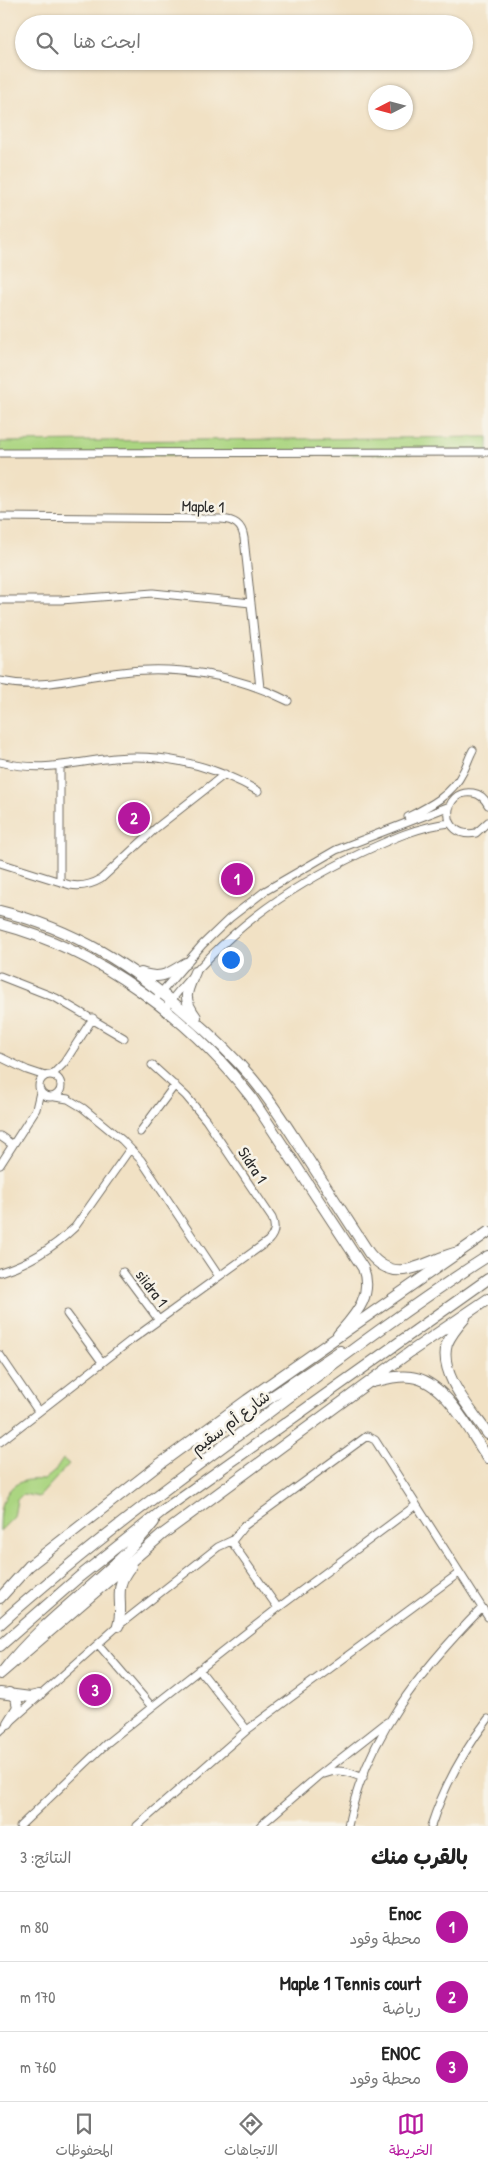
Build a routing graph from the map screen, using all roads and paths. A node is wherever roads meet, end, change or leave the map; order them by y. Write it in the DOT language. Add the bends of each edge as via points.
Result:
graph roads {
  1 [pos="488,452"];
  2 [pos="0,453"];
  3 [pos="0,517"];
  4 [pos="0,600"];
  5 [pos="251,603"];
  6 [pos="0,681"];
  7 [pos="260,688"];
  8 [pos="288,701"];
  9 [pos="473,750"];
  10 [pos="0,762"];
  11 [pos="12,766"];
  12 [pos="60,766"];
  13 [pos="0,767"];
  14 [pos="225,774"];
  15 [pos="258,791"];
  16 [pos="488,805"];
  17 [pos="450,806"];
  18 [pos="488,822"];
  19 [pos="450,823"];
  20 [pos="395,826"];
  21 [pos="0,863"];
  22 [pos="60,881"];
  23 [pos="0,910"];
  24 [pos="0,924"];
  25 [pos="186,963"];
  26 [pos="133,970"];
  27 [pos="195,972"];
  28 [pos="0,976"];
  29 [pos="158,997"];
  30 [pos="171,1000"];
  31 [pos="164,1010"];
  32 [pos="93,1018"];
  33 [pos="209,1034"];
  34 [pos="124,1038"];
  35 [pos="0,1057"];
  36 [pos="64,1063"];
  37 [pos="152,1065"];
  38 [pos="27,1070"];
  39 [pos="48,1075"];
  40 [pos="61,1083"];
  41 [pos="175,1086"];
  42 [pos="39,1089"];
  43 [pos="52,1097"];
  44 [pos="73,1101"];
  45 [pos="36,1109"];
  46 [pos="140,1132"];
  47 [pos="0,1136"];
  48 [pos="13,1145"];
  49 [pos="130,1149"];
  50 [pos="0,1165"];
  51 [pos="488,1232"];
  52 [pos="459,1252"];
  53 [pos="488,1256"];
  54 [pos="0,1272"];
  55 [pos="123,1272"];
  56 [pos="218,1276"];
  57 [pos="488,1279"];
  58 [pos="488,1298"];
  59 [pos="472,1309"];
  60 [pos="67,1314"];
  61 [pos="158,1319"];
  62 [pos="395,1320"];
  63 [pos="334,1340"];
  64 [pos="0,1355"];
  65 [pos="102,1362"];
  66 [pos="369,1382"];
  67 [pos="38,1412"];
  68 [pos="488,1434"];
  69 [pos="0,1442"];
  70 [pos="178,1450"];
  71 [pos="488,1458"];
  72 [pos="416,1506"];
  73 [pos="162,1511"];
  74 [pos="232,1541"];
  75 [pos="142,1550"];
  76 [pos="29,1566"];
  77 [pos="459,1573"];
  78 [pos="0,1590"];
  79 [pos="0,1598"];
  80 [pos="278,1608"];
  81 [pos="482,1608"];
  82 [pos="488,1617"];
  83 [pos="0,1624"];
  84 [pos="118,1626"];
  85 [pos="98,1644"];
  86 [pos="0,1646"];
  87 [pos="199,1669"];
  88 [pos="2,1672"];
  89 [pos="5,1693"];
  90 [pos="39,1695"];
  91 [pos="152,1707"];
  92 [pos="488,1719"];
  93 [pos="389,1720"];
  94 [pos="8,1723"];
  95 [pos="247,1730"];
  96 [pos="0,1731"];
  97 [pos="317,1777"];
  98 [pos="362,1778"];
  99 [pos="20,1826"];
  100 [pos="137,1826"];
  101 [pos="260,1826"];
  102 [pos="348,1826"];
  103 [pos="431,1826"];
  1 -- 2 [label="street"];
  3 -- 5 [label="street, Maple 1" via="232,520 243,532"];
  4 -- 5 [label="street" via="61,600 153,593"];
  5 -- 7 [label="street, Maple 1"];
  6 -- 7 [label="street" via="53,684 113,673 169,670 206,674"];
  7 -- 8 [label="street"];
  9 -- 20 [label="street" via="450,791 432,806"];
  10 -- 11 [label="street"];
  11 -- 12 [label="street"];
  11 -- 13 [label="street"];
  12 -- 14 [label="street" via="145,756 194,763"];
  12 -- 22 [label="street"];
  14 -- 15 [label="street"];
  14 -- 22 [label="street" via="156,828 97,881 82,886"];
  16 -- 17 [label="street" via="482,796 470,792 459,795"];
  17 -- 19 [label="street"];
  17 -- 20 [label="street"];
  18 -- 19 [label="street" via="482,830 470,834 458,832"];
  19 -- 27 [label="street" via="419,829 376,846 311,878 249,920"];
  20 -- 25 [label="street" via="336,850 265,891 217,930"];
  21 -- 22 [label="street"];
  23 -- 26 [label="main road" via="57,930"];
  24 -- 29 [label="main road" via="61,946"];
  25 -- 26 [label="main road" via="164,976 156,977"];
  25 -- 29 [label="street"];
  26 -- 29 [label="main road"];
  27 -- 30 [label="street"];
  27 -- 33 [label="main road" via="186,993 187,1003"];
  28 -- 32 [label="street" via="43,992"];
  29 -- 30 [label="main road"];
  29 -- 31 [label="main road"];
  30 -- 31 [label="street"];
  30 -- 33 [label="main road"];
  31 -- 63 [label="main road" via="197,1037 251,1097 363,1268 367,1287 360,1307"];
  32 -- 34 [label="street"];
  32 -- 36 [label="street"];
  33 -- 52 [label="main road" via="245,1070 270,1102 374,1259 402,1271"];
  35 -- 38 [label="street"];
  36 -- 39 [label="street"];
  36 -- 40 [label="street"];
  37 -- 41 [label="street, Sidra 1"];
  38 -- 39 [label="street"];
  38 -- 42 [label="street"];
  39 -- 40 [label="street"];
  39 -- 42 [label="street"];
  40 -- 43 [label="street" via="60,1092"];
  40 -- 44 [label="street"];
  41 -- 46 [label="street"];
  41 -- 56 [label="street, Sidra 1" via="215,1132 274,1223 274,1233 268,1241"];
  42 -- 43 [label="street"];
  42 -- 45 [label="street"];
  43 -- 44 [label="street"];
  43 -- 45 [label="street"];
  44 -- 49 [label="street"];
  45 -- 48 [label="street"];
  47 -- 48 [label="street"];
  48 -- 50 [label="street"];
  49 -- 54 [label="street" via="64,1238 38,1256"];
  49 -- 56 [label="street" via="161,1187"];
  51 -- 52 [label="main road"];
  52 -- 63 [label="main road"];
  53 -- 62 [label="main road, شارع أم سقيم"];
  55 -- 61 [label="street, siidra 1"];
  56 -- 61 [label="street, Sidra 1"];
  57 -- 73 [label="main road, شارع أم سقيم"];
  58 -- 59 [label="main road"];
  59 -- 66 [label="main road"];
  59 -- 68 [label="main road" via="452,1334 446,1350 446,1367"];
  60 -- 65 [label="street"];
  61 -- 65 [label="street, Sidra 1"];
  62 -- 70 [label="main road" via="356,1340 219,1430"];
  62 -- 83 [label="main road, شارع أم سقيم" via="147,1503"];
  63 -- 70 [label="main road"];
  64 -- 67 [label="street"];
  65 -- 67 [label="street, Sidra 1"];
  66 -- 71 [label="main road" via="398,1377 416,1378 437,1388"];
  66 -- 75 [label="main road"];
  67 -- 69 [label="street, Sidra 1"];
  70 -- 76 [label="main road"];
  72 -- 74 [label="street" via="381,1450 370,1436 364,1436 244,1526"];
  72 -- 77 [label="street"];
  72 -- 80 [label="street"];
  73 -- 86 [label="main road, شارع أم سقيم"];
  73 -- 88 [label="main road" via="134,1545 42,1627"];
  74 -- 80 [label="street"];
  74 -- 84 [label="street" via="218,1547"];
  75 -- 84 [label="main road" via="120,1584"];
  75 -- 88 [label="main road"];
  76 -- 78 [label="main road"];
  76 -- 79 [label="main road"];
  77 -- 81 [label="street"];
  77 -- 95 [label="street"];
  80 -- 87 [label="street"];
  81 -- 82 [label="street"];
  81 -- 93 [label="street" via="430,1662"];
  84 -- 85 [label="street"];
  85 -- 90 [label="street"];
  85 -- 91 [label="street"];
  87 -- 91 [label="street"];
  87 -- 95 [label="street"];
  89 -- 90 [label="main road" via="30,1697"];
  89 -- 94 [label="main road" via="16,1698 18,1707"];
  90 -- 94 [label="street"];
  91 -- 99 [label="street" via="107,1743"];
  92 -- 103 [label="street" via="453,1771"];
  93 -- 97 [label="street"];
  93 -- 98 [label="street"];
  94 -- 96 [label="street"];
  95 -- 100 [label="street"];
  97 -- 98 [label="street" via="337,1770"];
  97 -- 101 [label="street"];
  98 -- 102 [label="street"];
}
